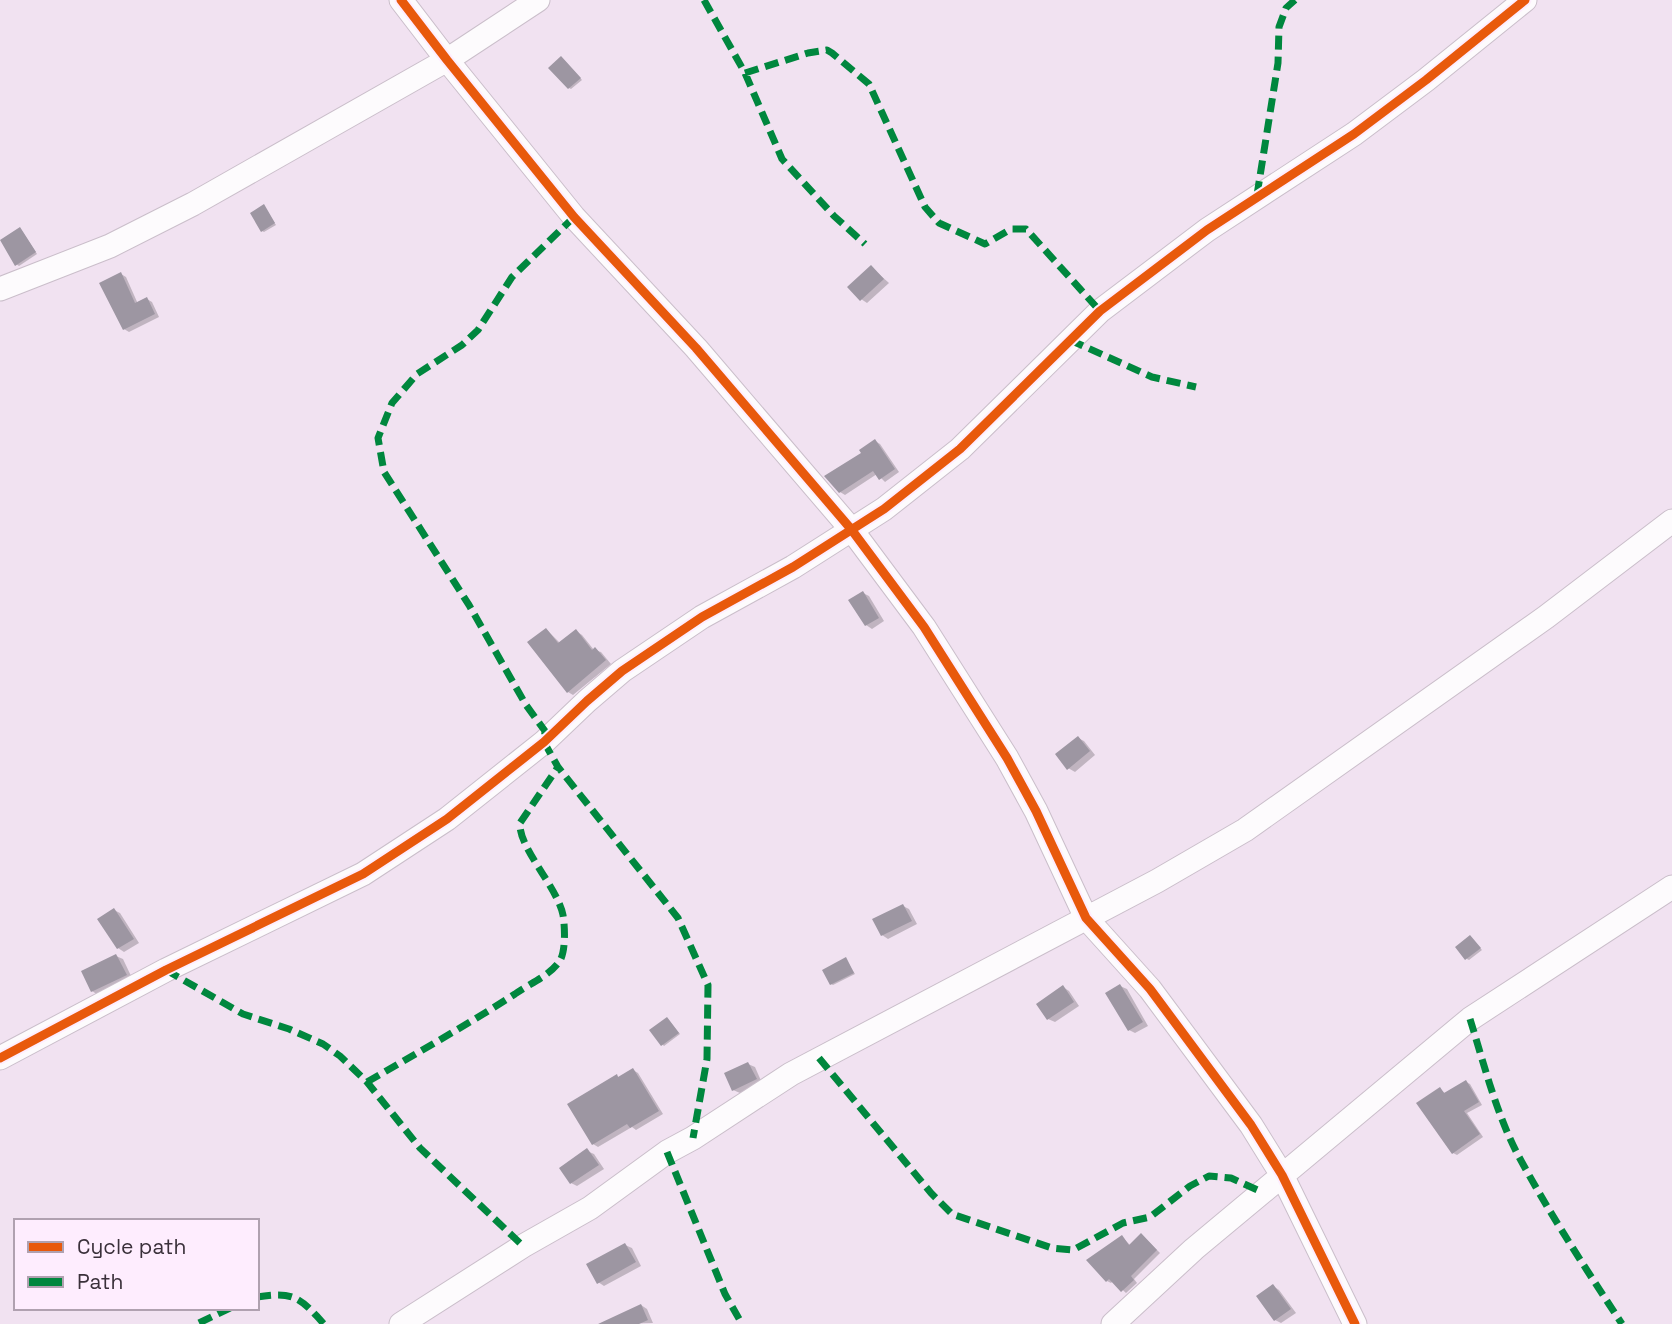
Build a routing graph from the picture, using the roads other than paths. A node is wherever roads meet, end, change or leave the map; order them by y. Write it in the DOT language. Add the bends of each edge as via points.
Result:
graph roads {
  1 [pos="401,0"];
  2 [pos="538,0"];
  3 [pos="1525,0"];
  4 [pos="447,60"];
  5 [pos="0,289"];
  6 [pos="1672,522"];
  7 [pos="851,529"];
  8 [pos="1672,887"];
  9 [pos="1086,918"];
  10 [pos="0,1058"];
  11 [pos="1282,1175"];
  12 [pos="401,1324"];
  13 [pos="1113,1324"];
  14 [pos="1355,1324"];
  1 -- 4 [label="street"];
  2 -- 4 [label="street"];
  3 -- 7 [label="street" via="1354,134 1207,230 1100,311 960,449"];
  4 -- 5 [label="street" via="192,204 110,246"];
  4 -- 7 [label="street" via="573,217 696,348"];
  6 -- 9 [label="street" via="1245,830"];
  7 -- 9 [label="street" via="984,718 1036,811"];
  7 -- 10 [label="street" via="702,617 622,671 544,742 447,819 363,874"];
  8 -- 11 [label="street" via="1469,1019"];
  9 -- 11 [label="street" via="1182,1030"];
  9 -- 12 [label="street" via="790,1074 667,1152 590,1208"];
  11 -- 13 [label="street"];
  11 -- 14 [label="street"];
}
